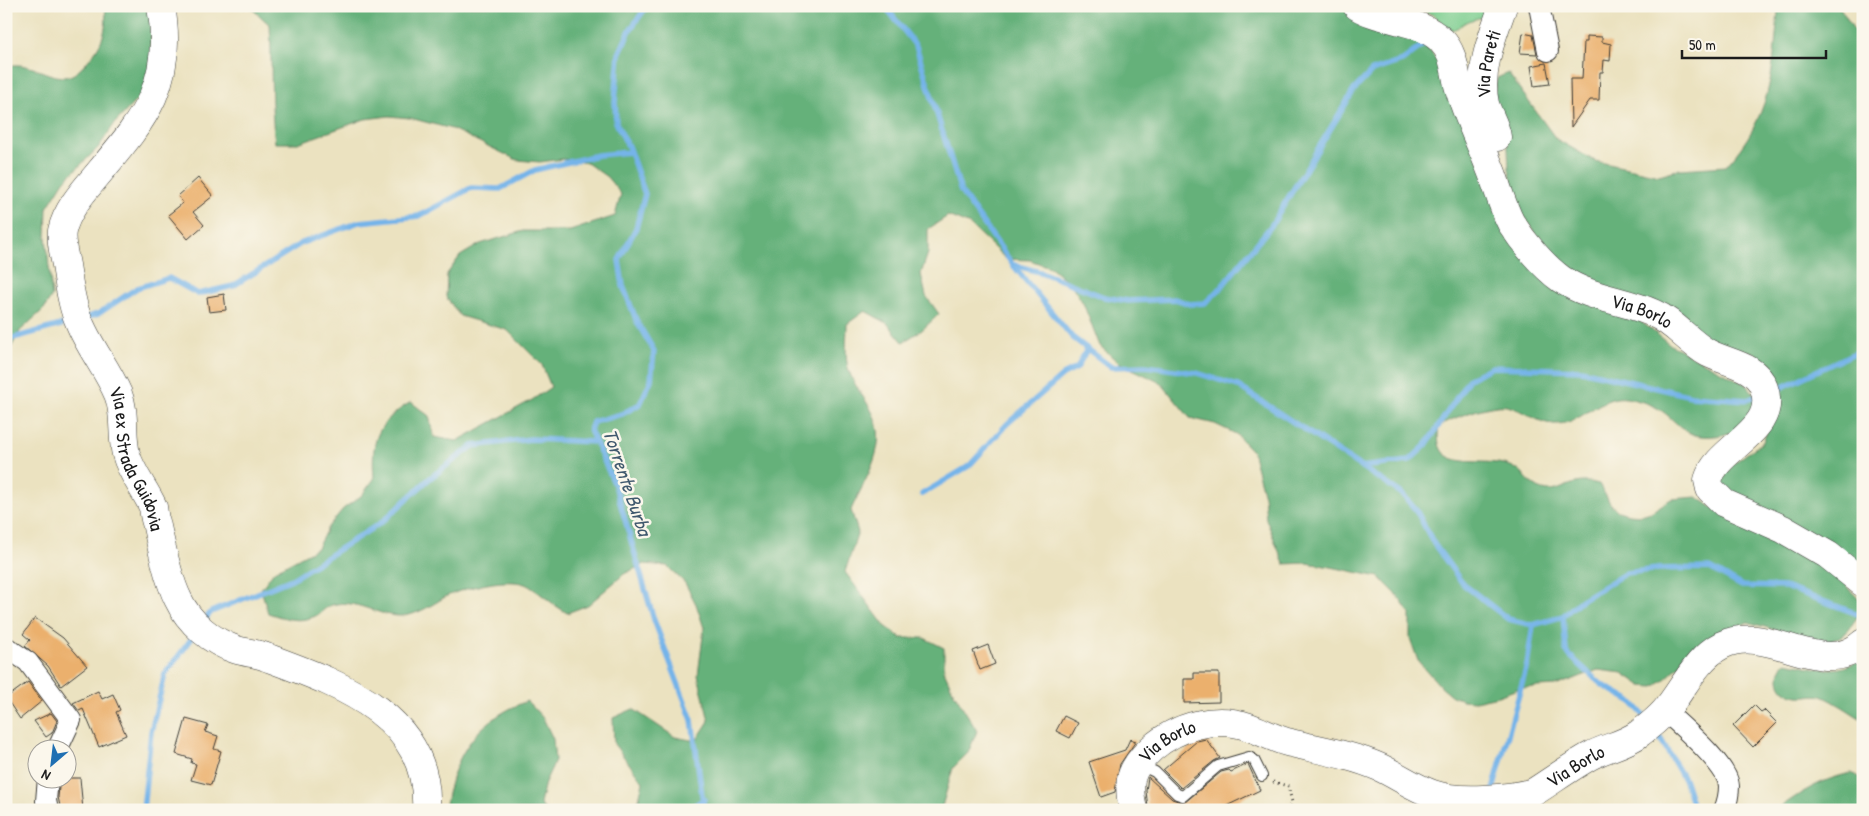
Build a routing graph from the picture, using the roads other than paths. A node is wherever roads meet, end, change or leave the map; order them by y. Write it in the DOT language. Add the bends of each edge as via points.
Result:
graph roads {
  1 [pos="161,6"];
  2 [pos="1358,6"];
  3 [pos="1504,6"];
  4 [pos="1539,6"];
  5 [pos="1548,51"];
  6 [pos="1496,182"];
  7 [pos="1863,583"];
  8 [pos="1863,643"];
  9 [pos="6,646"];
  10 [pos="1665,711"];
  11 [pos="63,738"];
  12 [pos="1137,763"];
  13 [pos="1262,776"];
  14 [pos="47,788"];
  15 [pos="48,810"];
  16 [pos="426,810"];
  17 [pos="1133,810"];
  18 [pos="1724,810"];
  1 -- 16 [label="main road, Via ex Strada Guidovia" via="165,53 159,85 125,141 78,198 62,231 78,319 118,395 123,410 126,454 153,508 173,586 185,611 202,630 226,646 330,681 352,691 386,715 405,737 418,760 425,781"];
  2 -- 6 [label="main road, Via Borlo" via="1368,12 1416,25 1440,40 1451,53 1458,85"];
  3 -- 6 [label="main road, Via Pareti" via="1492,36 1483,79 1485,104 1497,134"];
  4 -- 5 [label="street"];
  6 -- 7 [label="main road, Via Borlo" via="1511,222 1534,253 1561,279 1593,295 1656,314 1708,352 1745,367 1757,377 1764,387 1764,412 1752,432 1715,464 1708,480 1710,489 1724,503 1783,529 1828,555"];
  8 -- 10 [label="main road, Via Borlo" via="1854,651 1834,658 1772,642 1750,640 1722,645 1702,662"];
  9 -- 11 [label="street" via="28,662 72,720"];
  10 -- 12 [label="main road, Via Borlo" via="1638,735 1592,755 1534,792 1494,798 1433,794 1377,766 1285,742 1235,724 1196,724 1183,728 1158,743"];
  10 -- 18 [label="street" via="1706,750 1726,777 1729,785"];
  12 -- 13 [label="lane" via="1155,772 1183,796 1218,766 1249,757"];
  12 -- 17 [label="main road, Via Borlo" via="1129,781"];
  14 -- 15 [label="street"];
}
